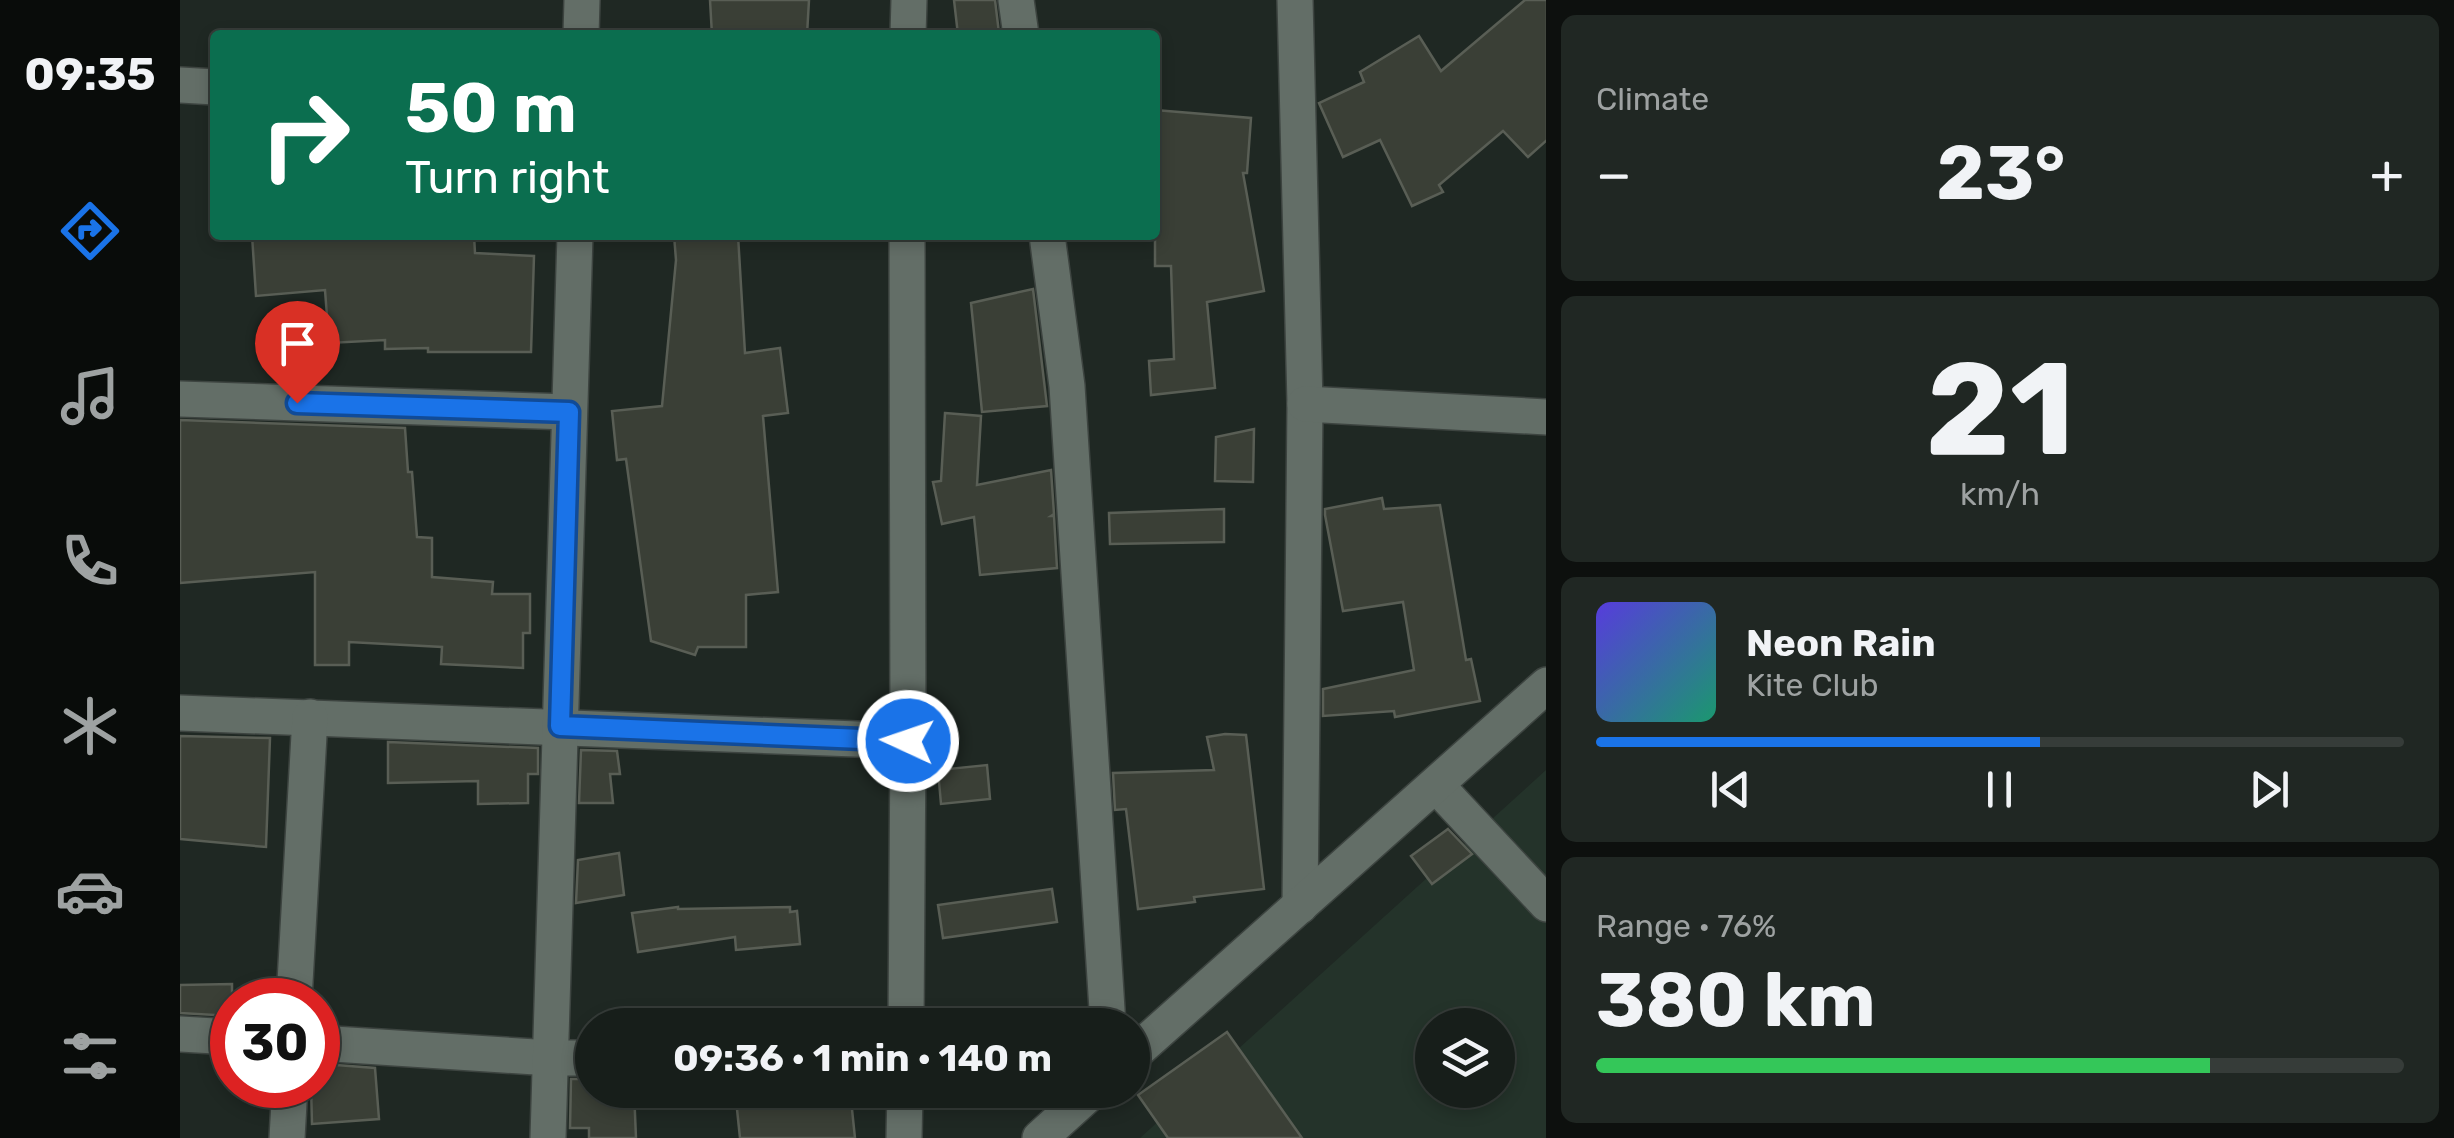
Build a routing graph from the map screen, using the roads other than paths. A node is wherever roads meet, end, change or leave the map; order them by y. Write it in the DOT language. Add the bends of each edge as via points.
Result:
graph roads {
  1 [pos="582,0"];
  2 [pos="909,0"];
  3 [pos="1016,0"];
  4 [pos="1295,0"];
  5 [pos="580,30"];
  6 [pos="908,30"];
  7 [pos="1019,30"];
  8 [pos="180,86"];
  9 [pos="210,86"];
  10 [pos="574,240"];
  11 [pos="907,240"];
  12 [pos="1048,240"];
  13 [pos="180,399"];
  14 [pos="1305,404"];
  15 [pos="569,412"];
  16 [pos="1546,417"];
  17 [pos="1546,685"];
  18 [pos="180,713"];
  19 [pos="310,718"];
  20 [pos="560,726"];
  21 [pos="908,741"];
  22 [pos="1436,785"];
  23 [pos="1546,904"];
  24 [pos="1300,906"];
  25 [pos="295,978"];
  26 [pos="906,1008"];
  27 [pos="1107,1008"];
  28 [pos="180,1034"];
  29 [pos="210,1036"];
  30 [pos="1150,1039"];
  31 [pos="340,1044"];
  32 [pos="550,1058"];
  33 [pos="575,1058"];
  34 [pos="289,1108"];
  35 [pos="905,1108"];
  36 [pos="1073,1108"];
  37 [pos="287,1138"];
  38 [pos="548,1138"];
  39 [pos="904,1138"];
  40 [pos="1040,1138"];
  1 -- 5 [label="street"];
  2 -- 6 [label="street"];
  3 -- 7 [label="street"];
  4 -- 14 [label="street"];
  8 -- 9 [label="street"];
  10 -- 15 [label="street"];
  11 -- 21 [label="street"];
  12 -- 27 [label="street" via="1067,386"];
  13 -- 15 [label="street"];
  14 -- 16 [label="street"];
  14 -- 24 [label="street"];
  15 -- 20 [label="street"];
  17 -- 22 [label="street"];
  18 -- 19 [label="street"];
  19 -- 20 [label="street"];
  19 -- 25 [label="street"];
  20 -- 21 [label="street"];
  20 -- 32 [label="street"];
  21 -- 26 [label="street"];
  22 -- 23 [label="street"];
  22 -- 24 [label="street"];
  24 -- 30 [label="street"];
  28 -- 29 [label="street"];
  31 -- 32 [label="street"];
  32 -- 33 [label="street"];
  32 -- 38 [label="street"];
  34 -- 37 [label="street"];
  35 -- 39 [label="street"];
  36 -- 40 [label="street"];
}
